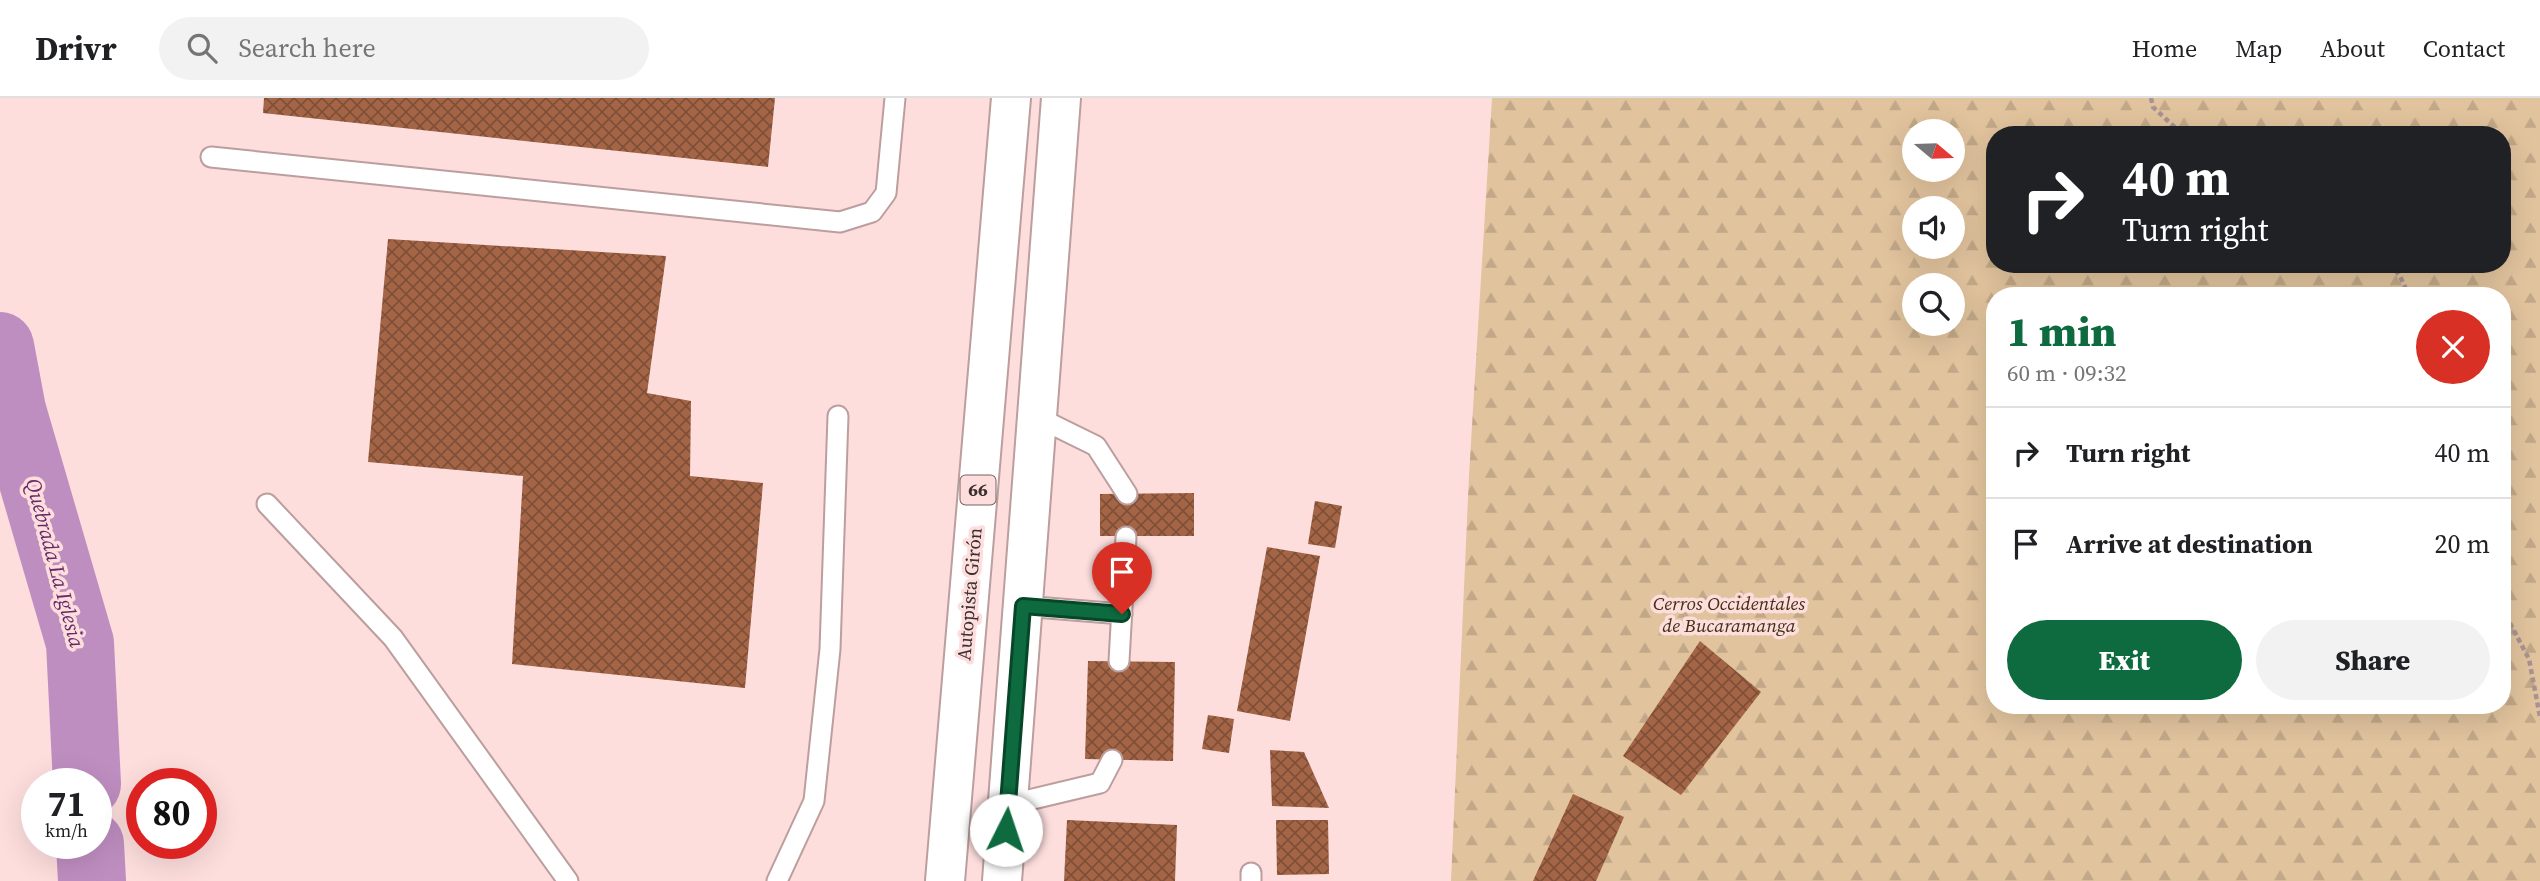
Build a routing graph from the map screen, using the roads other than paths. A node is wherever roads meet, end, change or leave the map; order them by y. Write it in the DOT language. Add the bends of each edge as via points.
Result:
graph roads {
  1 [pos="895,98"];
  2 [pos="1011,98"];
  3 [pos="1061,98"];
  4 [pos="211,157"];
  5 [pos="838,416"];
  6 [pos="1037,417"];
  7 [pos="1127,494"];
  8 [pos="267,504"];
  9 [pos="1126,537"];
  10 [pos="1023,606"];
  11 [pos="1122,614"];
  12 [pos="1119,661"];
  13 [pos="1112,760"];
  14 [pos="1008,805"];
  15 [pos="568,881"];
  16 [pos="777,881"];
  17 [pos="944,881"];
  18 [pos="1002,881"];
  1 -- 4 [label="lane" via="886,193 872,212 840,222"];
  2 -- 17 [label="highway, Autopista Girón / 66"];
  3 -- 6 [label="highway"];
  5 -- 16 [label="lane" via="830,649 814,801"];
  6 -- 7 [label="lane" via="1096,446"];
  6 -- 10 [label="highway"];
  8 -- 15 [label="lane" via="393,638"];
  9 -- 11 [label="lane"];
  10 -- 11 [label="lane"];
  10 -- 14 [label="highway"];
  11 -- 12 [label="lane"];
  13 -- 14 [label="lane" via="1100,783"];
  14 -- 18 [label="highway"];
}
